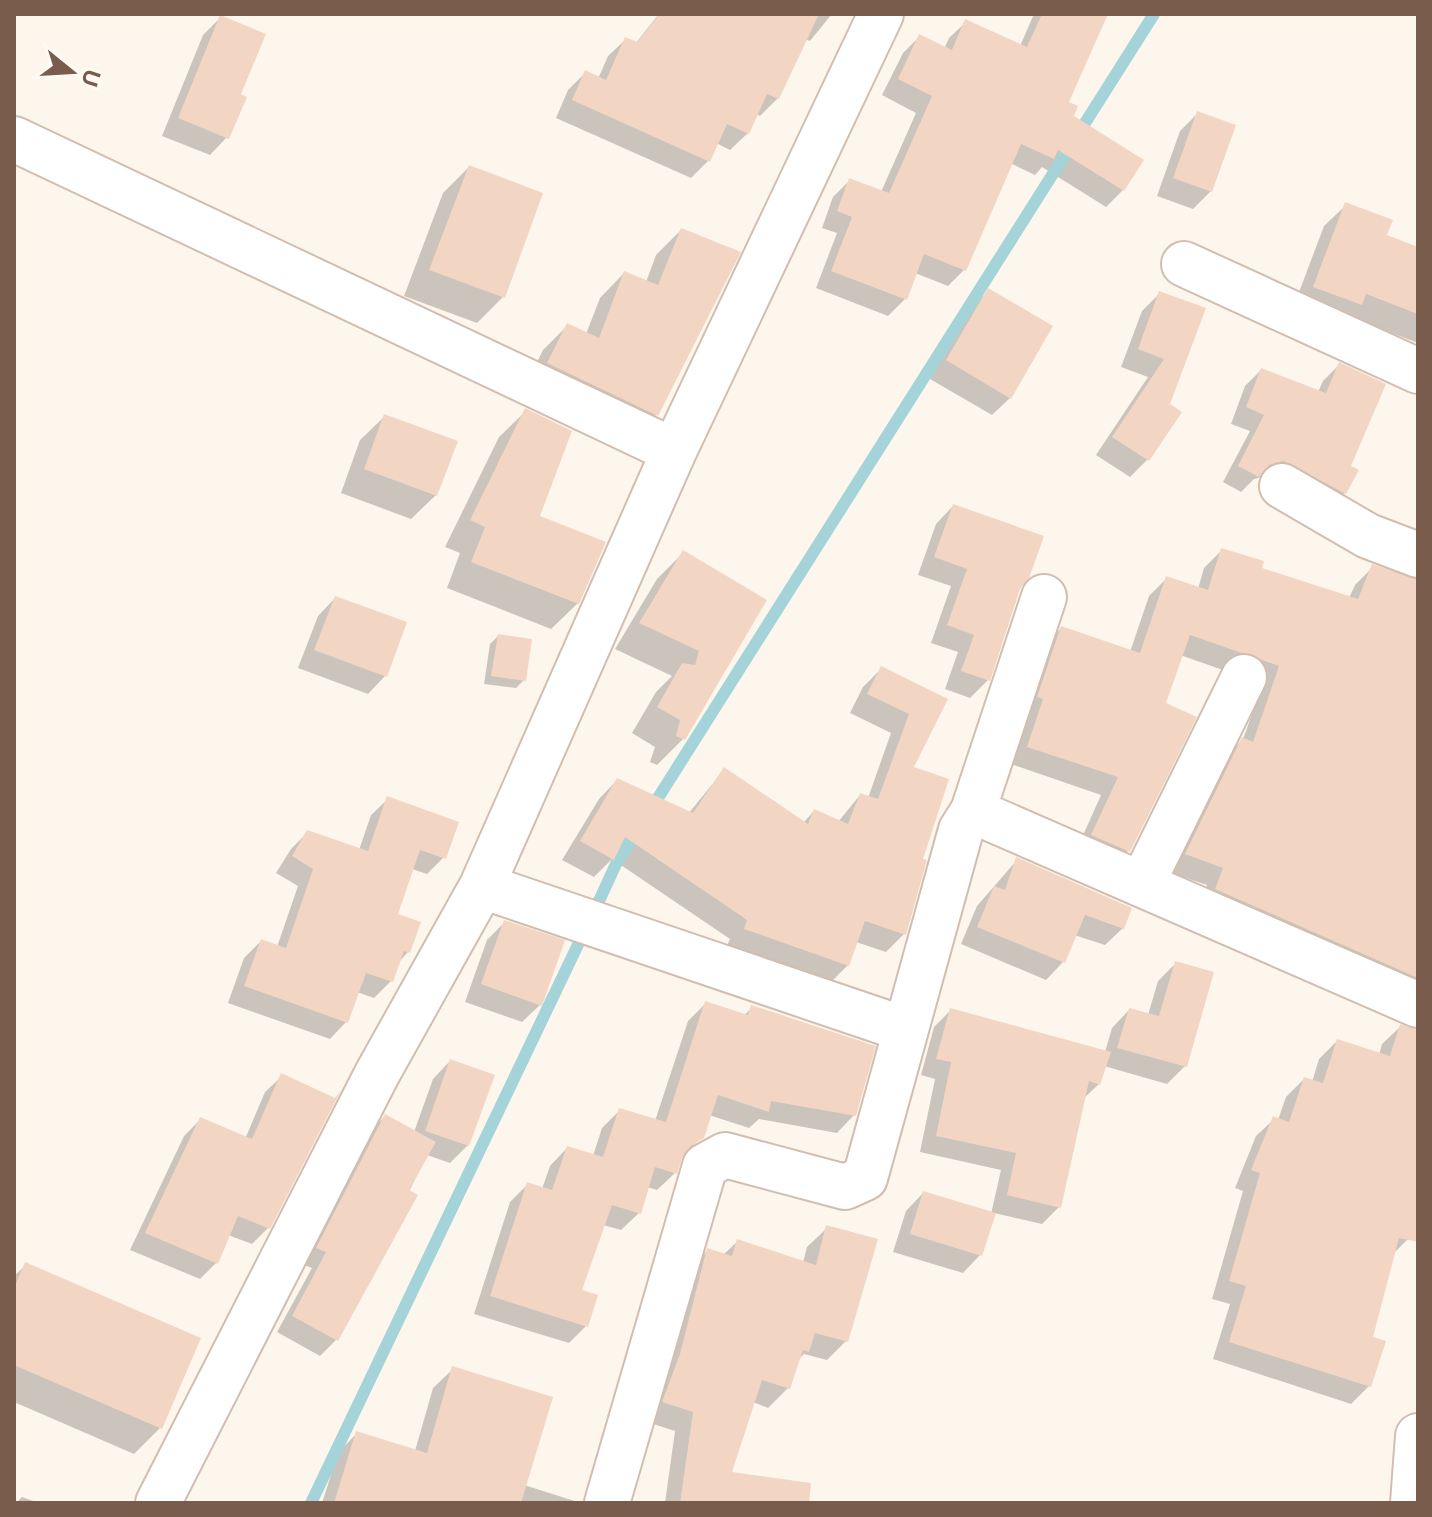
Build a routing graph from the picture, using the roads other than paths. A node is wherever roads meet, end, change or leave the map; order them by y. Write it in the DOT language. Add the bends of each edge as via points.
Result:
graph roads {
  1 [pos="881,14"];
  2 [pos="14,139"];
  3 [pos="1184,264"];
  4 [pos="1418,371"];
  5 [pos="674,451"];
  6 [pos="1282,486"];
  7 [pos="1418,555"];
  8 [pos="1044,597"];
  9 [pos="1244,677"];
  10 [pos="973,811"];
  11 [pos="1142,884"];
  12 [pos="482,886"];
  13 [pos="1418,1005"];
  14 [pos="904,1029"];
  15 [pos="1418,1436"];
  16 [pos="158,1503"];
  17 [pos="607,1503"];
  18 [pos="1413,1503"];
  1 -- 5 [label="street"];
  2 -- 5 [label="street"];
  3 -- 4 [label="street"];
  5 -- 12 [label="street"];
  6 -- 7 [label="street" via="1368,536"];
  8 -- 10 [label="street"];
  9 -- 11 [label="street"];
  10 -- 11 [label="street"];
  10 -- 14 [label="street" via="961,830"];
  11 -- 13 [label="street"];
  12 -- 14 [label="street"];
  12 -- 16 [label="street" via="377,1074"];
  14 -- 17 [label="street" via="865,1178 845,1187 725,1155 705,1166"];
  15 -- 18 [label="street"];
}
